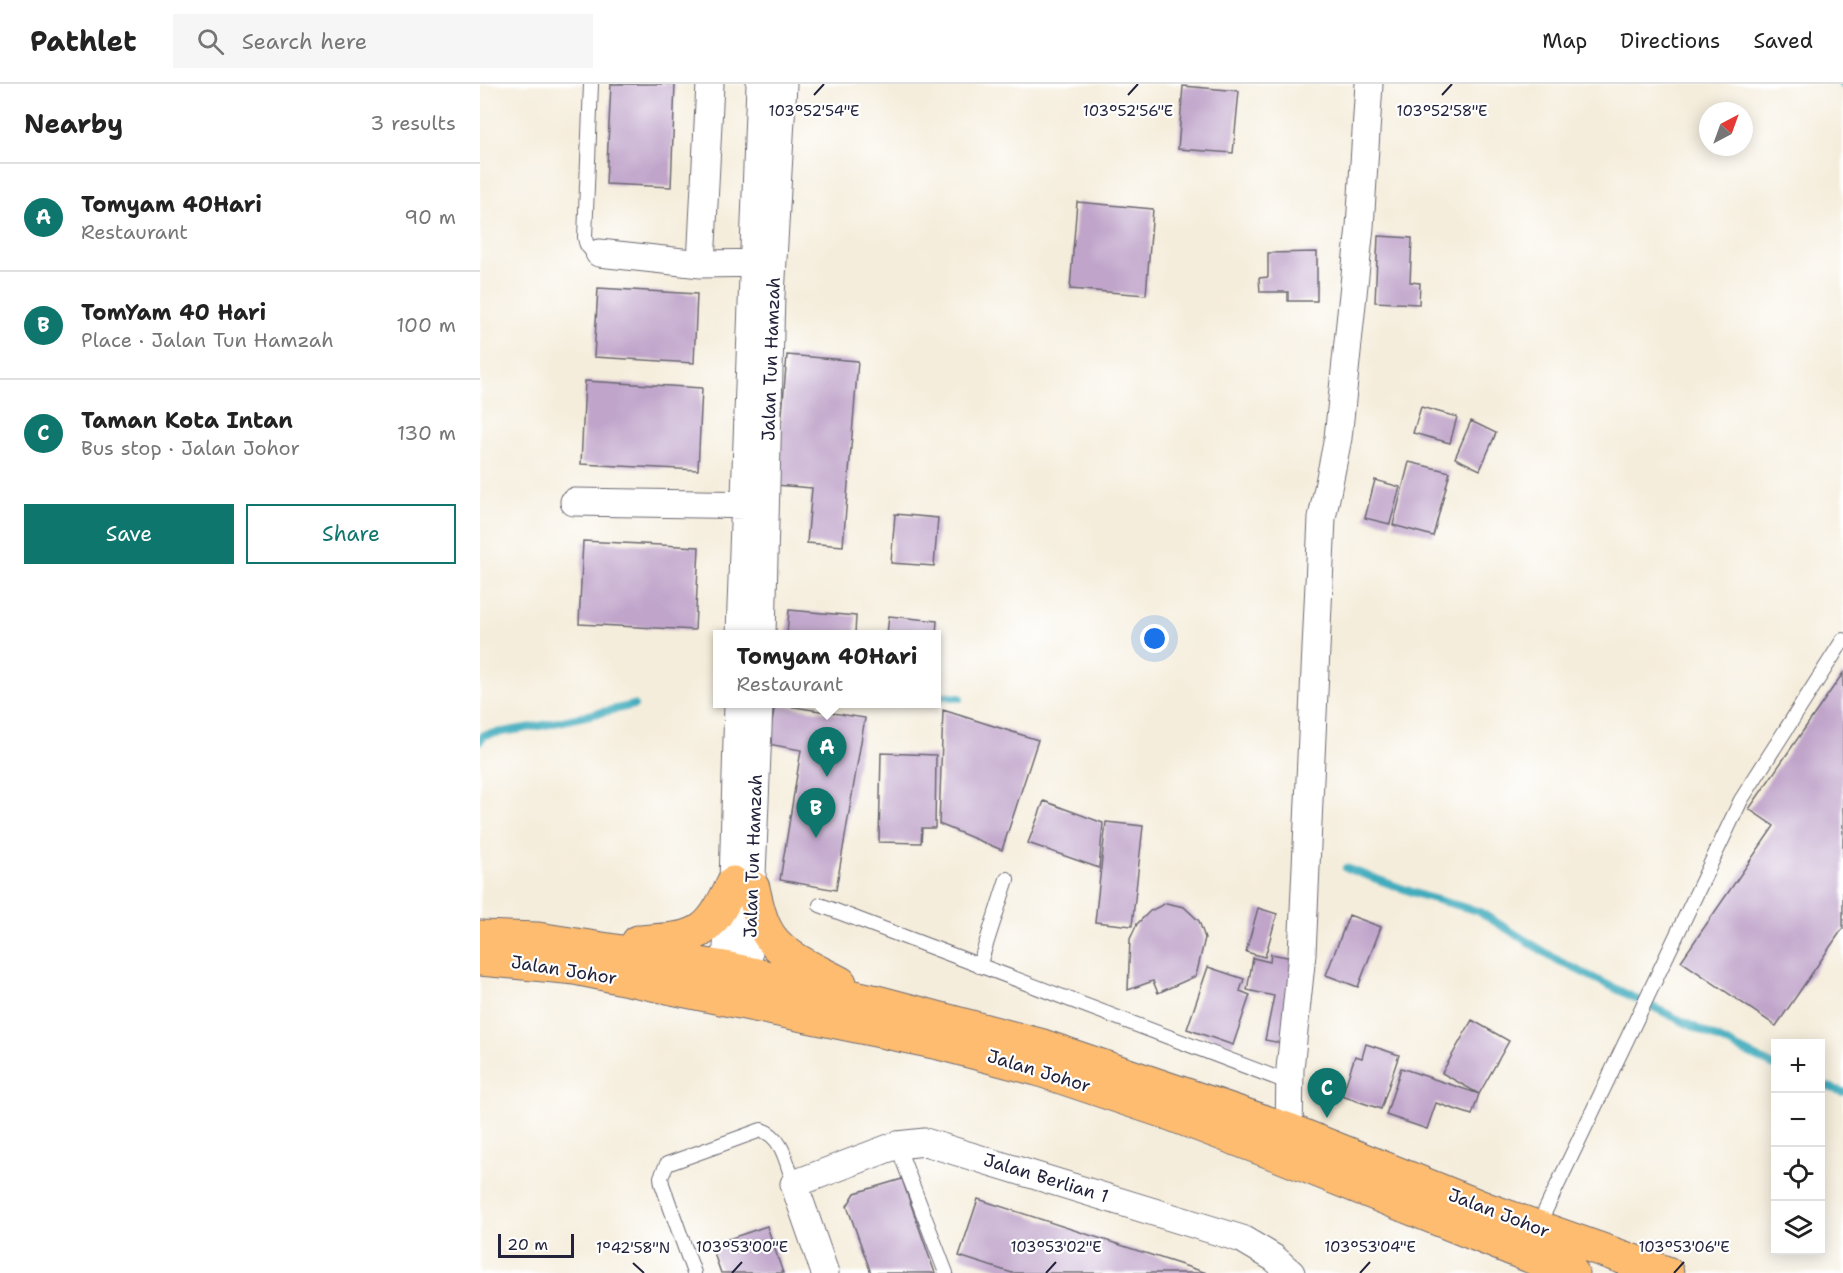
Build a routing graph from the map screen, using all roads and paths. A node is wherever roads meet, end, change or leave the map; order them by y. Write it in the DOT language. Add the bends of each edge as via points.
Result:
graph roads {
  1 [pos="591,84"];
  2 [pos="710,84"];
  3 [pos="760,84"];
  4 [pos="783,84"];
  5 [pos="1369,84"];
  6 [pos="599,253"];
  7 [pos="763,262"];
  8 [pos="701,264"];
  9 [pos="574,502"];
  10 [pos="755,505"];
  11 [pos="740,630"];
  12 [pos="762,630"];
  13 [pos="1843,640"];
  14 [pos="738,708"];
  15 [pos="759,708"];
  16 [pos="1007,879"];
  17 [pos="743,886"];
  18 [pos="820,905"];
  19 [pos="480,937"];
  20 [pos="585,946"];
  21 [pos="480,959"];
  22 [pos="979,966"];
  23 [pos="736,975"];
  24 [pos="646,984"];
  25 [pos="873,1001"];
  26 [pos="809,1018"];
  27 [pos="1290,1083"];
  28 [pos="1289,1130"];
  29 [pos="897,1144"];
  30 [pos="794,1184"];
  31 [pos="1537,1228"];
  32 [pos="694,1273"];
  33 [pos="825,1273"];
  34 [pos="946,1273"];
  35 [pos="1290,1273"];
  36 [pos="1572,1273"];
  37 [pos="1667,1273"];
  1 -- 6 [label="lane" via="585,237 586,245"];
  2 -- 8 [label="street"];
  3 -- 7 [label="street, Jalan Tun Hamzah"];
  4 -- 7 [label="street, Jalan Tun Hamzah"];
  5 -- 27 [label="street" via="1360,227 1338,438 1322,518 1302,954"];
  6 -- 8 [label="street"];
  7 -- 8 [label="street"];
  7 -- 10 [label="street, Jalan Tun Hamzah"];
  9 -- 10 [label="street"];
  10 -- 11 [label="street, Jalan Tun Hamzah"];
  10 -- 12 [label="street, Jalan Tun Hamzah"];
  13 -- 31 [label="lane" via="1741,800"];
  14 -- 17 [label="street, Jalan Tun Hamzah"];
  15 -- 17 [label="street, Jalan Tun Hamzah"];
  16 -- 22 [label="lane"];
  17 -- 20 [label="highway" via="701,931 680,939"];
  17 -- 23 [label="street, Jalan Tun Hamzah"];
  17 -- 25 [label="highway" via="773,940 805,965"];
  18 -- 22 [label="lane"];
  19 -- 20 [label="highway, Jalan Johor"];
  20 -- 23 [label="highway, Jalan Johor"];
  21 -- 24 [label="highway, Jalan Johor" via="575,968"];
  22 -- 27 [label="lane"];
  23 -- 24 [label="highway"];
  23 -- 25 [label="highway, Jalan Johor"];
  23 -- 26 [label="highway" via="744,989"];
  24 -- 26 [label="highway, Jalan Johor"];
  25 -- 28 [label="highway, Jalan Johor" via="1043,1046"];
  26 -- 36 [label="highway, Jalan Johor" via="969,1050 1101,1090 1281,1156"];
  27 -- 28 [label="street"];
  28 -- 31 [label="highway, Jalan Johor"];
  29 -- 30 [label="street, Jalan Berlian 1"];
  29 -- 34 [label="lane"];
  29 -- 35 [label="street, Jalan Berlian 1" via="925,1142 952,1149 1242,1239"];
  30 -- 32 [label="lane" via="779,1143 769,1132 761,1130 667,1164 662,1184"];
  30 -- 33 [label="street"];
  31 -- 37 [label="highway, Jalan Johor"];
}
